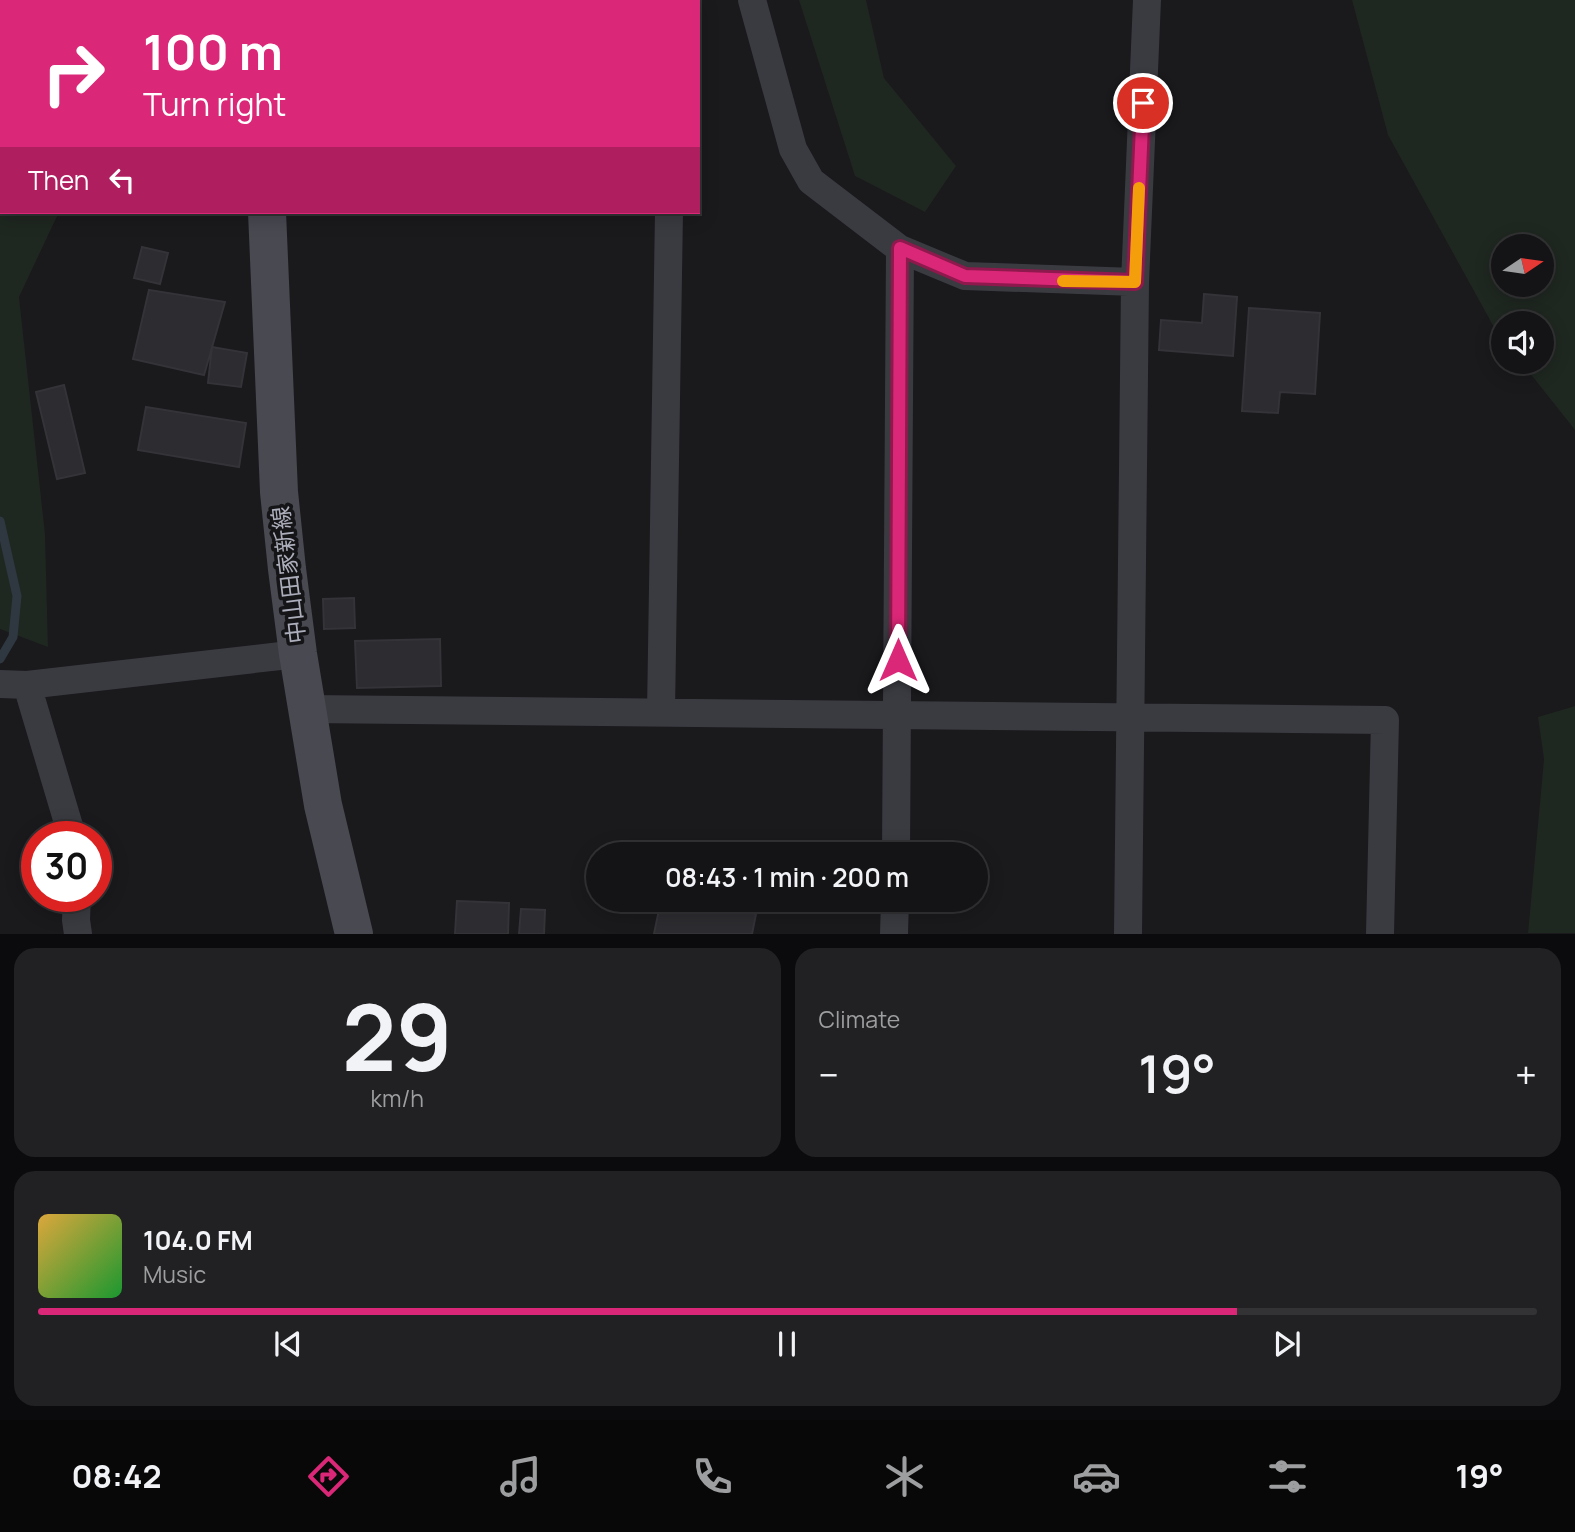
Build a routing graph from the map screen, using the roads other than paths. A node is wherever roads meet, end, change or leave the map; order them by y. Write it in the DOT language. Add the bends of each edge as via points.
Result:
graph roads {
  1 [pos="752,0"];
  2 [pos="1147,0"];
  3 [pos="267,214"];
  4 [pos="669,214"];
  5 [pos="900,248"];
  6 [pos="1135,282"];
  7 [pos="298,654"];
  8 [pos="13,685"];
  9 [pos="307,709"];
  10 [pos="661,712"];
  11 [pos="898,715"];
  12 [pos="1130,719"];
  13 [pos="66,821"];
  14 [pos="895,842"];
  15 [pos="76,912"];
  16 [pos="895,912"];
  17 [pos="78,933"];
  18 [pos="354,933"];
  19 [pos="894,933"];
  20 [pos="1128,933"];
  21 [pos="1380,933"];
  1 -- 5 [label="street" via="793,149 811,181"];
  2 -- 6 [label="street"];
  3 -- 7 [label="main road, 中山田家新線" via="279,492"];
  4 -- 10 [label="street"];
  5 -- 6 [label="street" via="965,276"];
  5 -- 11 [label="street"];
  6 -- 12 [label="street"];
  7 -- 8 [label="street"];
  7 -- 9 [label="main road, 中山田家新線"];
  8 -- 13 [label="street"];
  9 -- 10 [label="street"];
  9 -- 18 [label="main road, 中山田家新線" via="323,805"];
  10 -- 11 [label="street"];
  11 -- 12 [label="street"];
  11 -- 14 [label="street"];
  12 -- 20 [label="street"];
  12 -- 21 [label="street" via="1385,720"];
  15 -- 17 [label="street"];
  16 -- 19 [label="street"];
}
